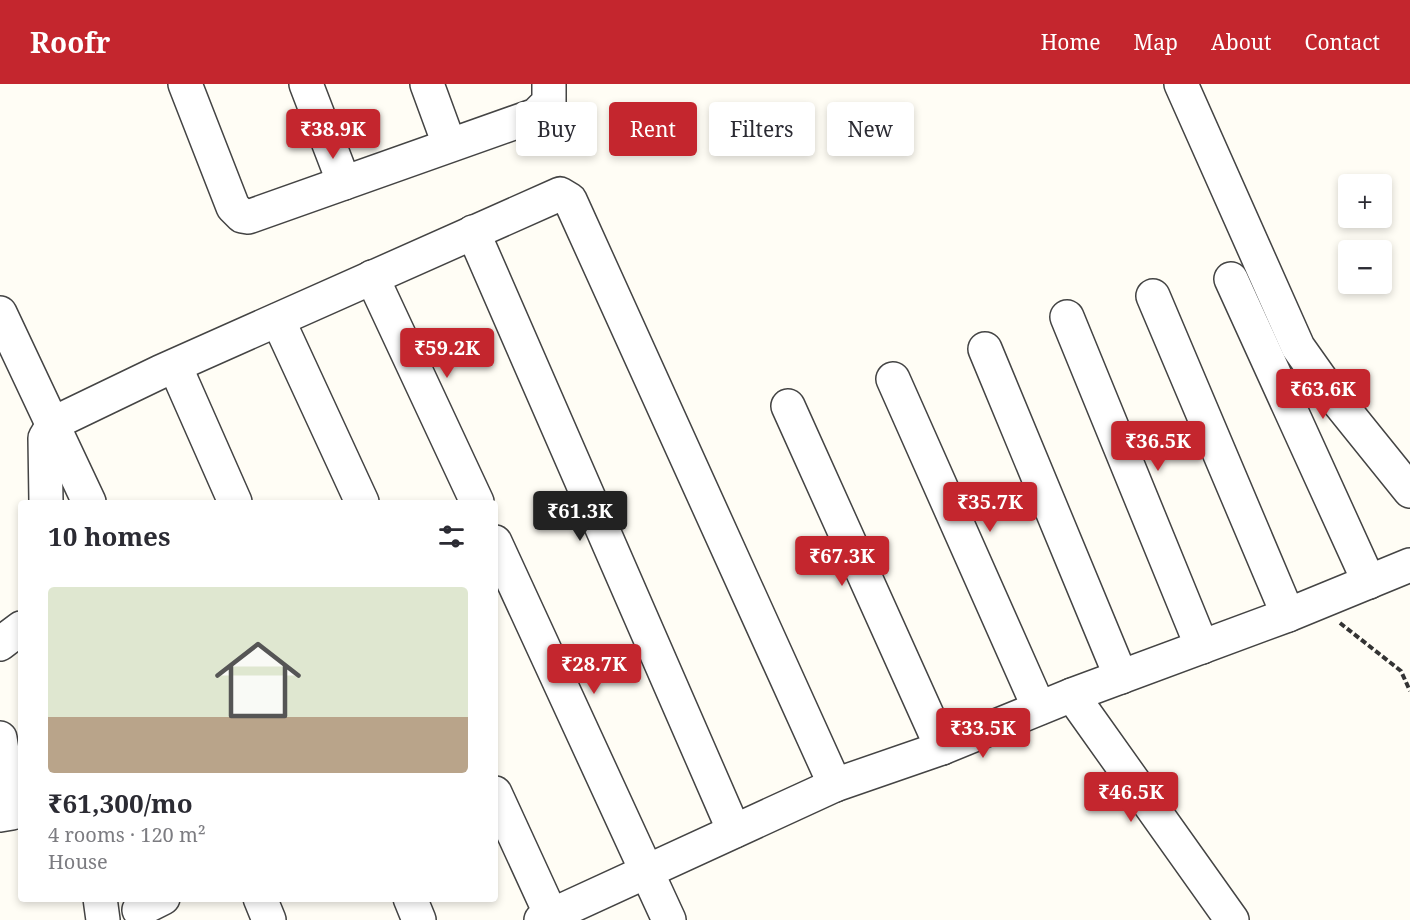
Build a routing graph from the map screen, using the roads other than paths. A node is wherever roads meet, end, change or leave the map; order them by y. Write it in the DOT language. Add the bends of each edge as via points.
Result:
graph roads {
  1 [pos="185,84"];
  2 [pos="306,84"];
  3 [pos="427,84"];
  4 [pos="549,84"];
  5 [pos="1181,84"];
  6 [pos="449,144"];
  7 [pos="344,183"];
  8 [pos="473,232"];
  9 [pos="372,277"];
  10 [pos="1231,279"];
  11 [pos="1153,296"];
  12 [pos="0,313"];
  13 [pos="1066,317"];
  14 [pos="278,320"];
  15 [pos="985,349"];
  16 [pos="175,366"];
  17 [pos="893,379"];
  18 [pos="788,406"];
  19 [pos="54,423"];
  20 [pos="1410,491"];
  21 [pos="46,500"];
  22 [pos="88,500"];
  23 [pos="234,500"];
  24 [pos="361,500"];
  25 [pos="476,500"];
  26 [pos="498,548"];
  27 [pos="1410,565"];
  28 [pos="1370,582"];
  29 [pos="1302,609"];
  30 [pos="18,630"];
  31 [pos="0,644"];
  32 [pos="1202,647"];
  33 [pos="1121,677"];
  34 [pos="1072,696"];
  35 [pos="1039,708"];
  36 [pos="0,738"];
  37 [pos="942,748"];
  38 [pos="835,785"];
  39 [pos="498,800"];
  40 [pos="11,814"];
  41 [pos="734,831"];
  42 [pos="647,869"];
  43 [pos="101,902"];
  44 [pos="262,902"];
  45 [pos="412,902"];
  46 [pos="591,909"];
  47 [pos="546,917"];
  48 [pos="104,920"];
  49 [pos="269,920"];
  50 [pos="419,920"];
  51 [pos="669,920"];
  52 [pos="1232,920"];
  1 -- 7 [label="street" via="233,207 242,216 255,215"];
  2 -- 7 [label="street"];
  3 -- 6 [label="street"];
  4 -- 6 [label="street" via="549,102 536,115"];
  5 -- 20 [label="street" via="1298,347"];
  6 -- 7 [label="street"];
  8 -- 9 [label="street"];
  8 -- 38 [label="street" via="554,194 570,200"];
  8 -- 41 [label="street"];
  9 -- 14 [label="street"];
  9 -- 25 [label="street"];
  10 -- 28 [label="street"];
  11 -- 29 [label="street"];
  12 -- 19 [label="street"];
  13 -- 32 [label="street"];
  14 -- 16 [label="street"];
  14 -- 24 [label="street"];
  15 -- 33 [label="street"];
  16 -- 19 [label="street"];
  16 -- 23 [label="street"];
  17 -- 35 [label="street"];
  18 -- 37 [label="street"];
  19 -- 21 [label="street" via="45,438"];
  19 -- 22 [label="street"];
  26 -- 42 [label="street"];
  27 -- 28 [label="street"];
  28 -- 29 [label="street"];
  29 -- 32 [label="street"];
  30 -- 31 [label="street"];
  32 -- 33 [label="street"];
  33 -- 34 [label="street"];
  34 -- 35 [label="street"];
  34 -- 52 [label="street"];
  35 -- 37 [label="street"];
  36 -- 40 [label="street"];
  37 -- 38 [label="street"];
  38 -- 41 [label="street"];
  39 -- 47 [label="street"];
  41 -- 42 [label="street"];
  42 -- 46 [label="street"];
  42 -- 51 [label="street"];
  43 -- 48 [label="street"];
  44 -- 49 [label="street"];
  45 -- 50 [label="street"];
  46 -- 47 [label="street"];
}
